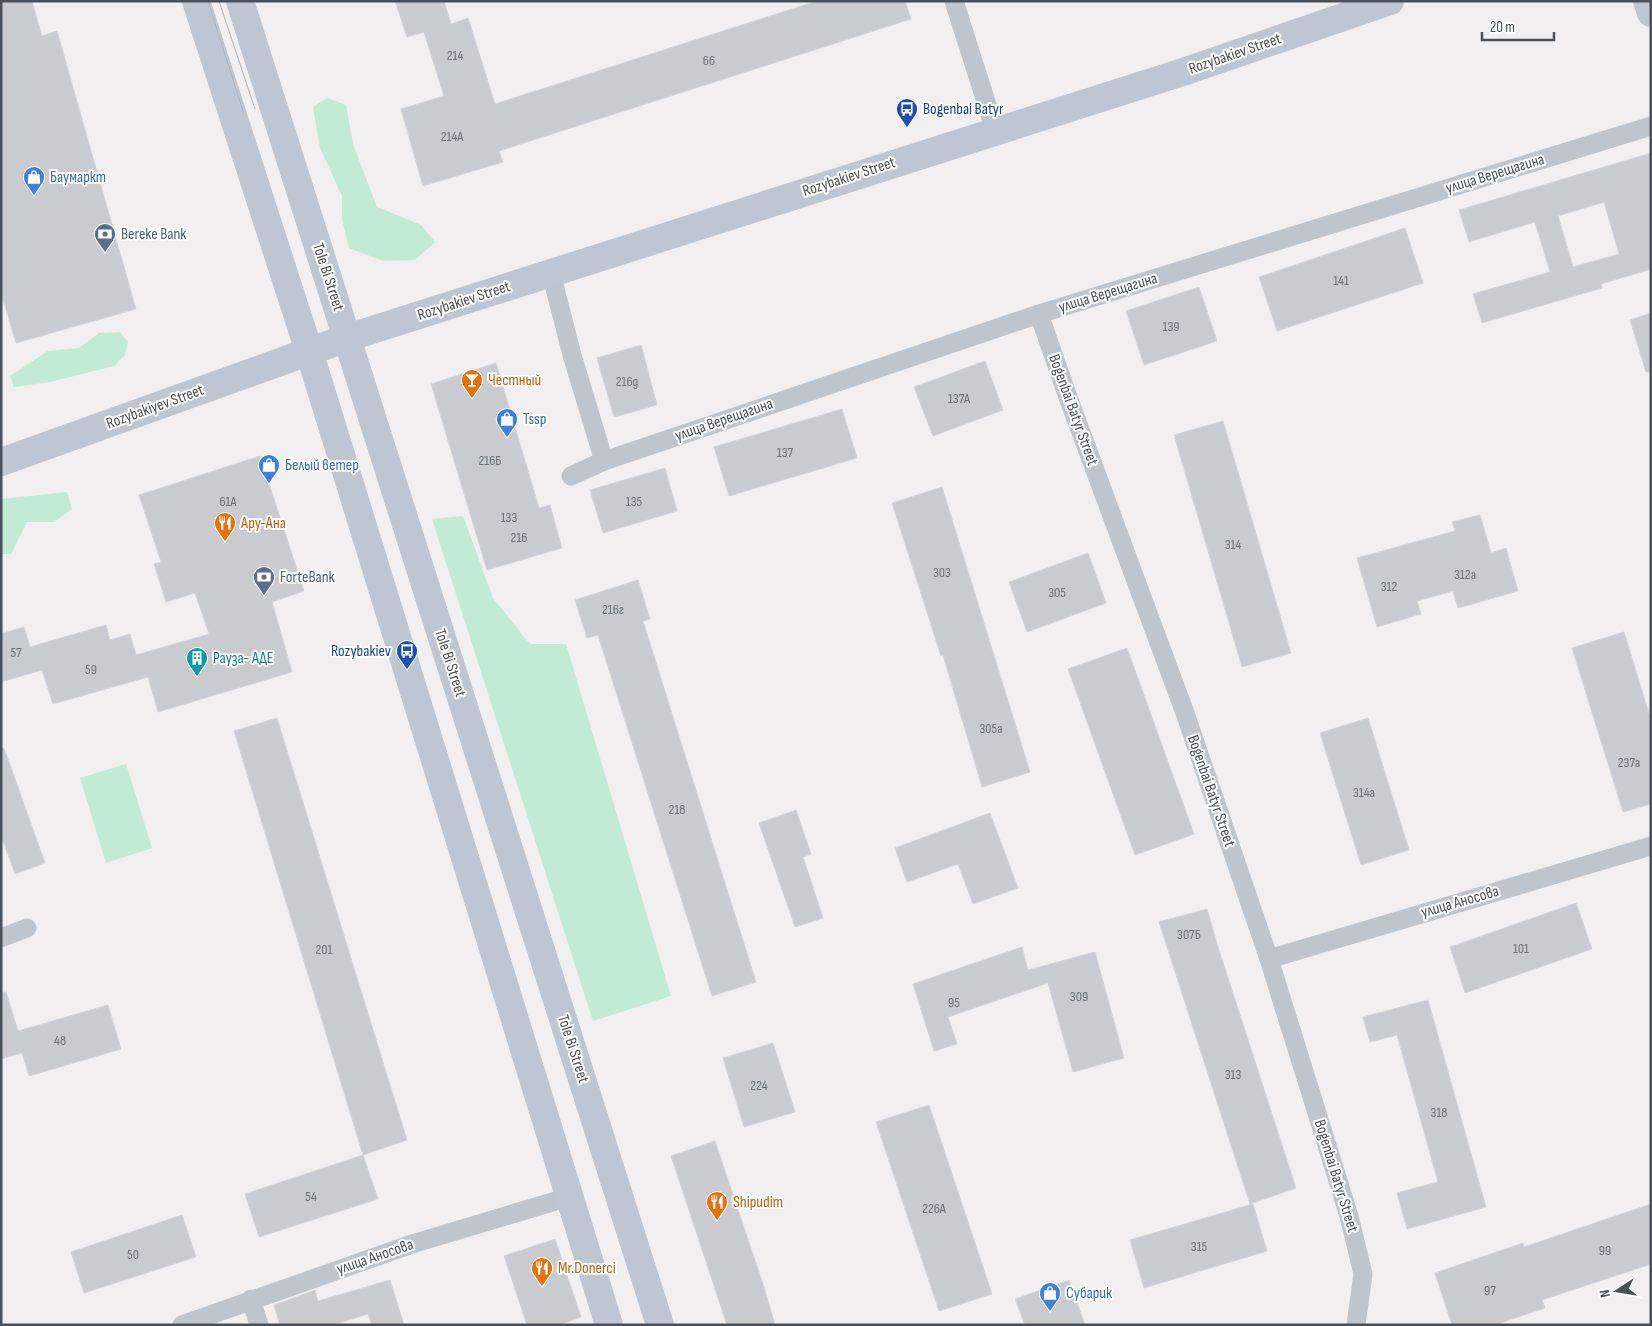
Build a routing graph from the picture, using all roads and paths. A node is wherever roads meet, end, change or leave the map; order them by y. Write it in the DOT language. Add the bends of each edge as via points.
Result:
graph roads {
  1 [pos="196,1"];
  2 [pos="240,1"];
  3 [pos="954,1"];
  4 [pos="1390,1"];
  5 [pos="1647,1"];
  6 [pos="1651,13"];
  7 [pos="275,111"];
  8 [pos="233,117"];
  9 [pos="1651,126"];
  10 [pos="995,130"];
  11 [pos="551,273"];
  12 [pos="1039,314"];
  13 [pos="347,338"];
  14 [pos="309,351"];
  15 [pos="604,461"];
  16 [pos="1,462"];
  17 [pos="570,476"];
  18 [pos="438,626"];
  19 [pos="396,635"];
  20 [pos="1651,846"];
  21 [pos="27,928"];
  22 [pos="1,938"];
  23 [pos="1268,959"];
  24 [pos="570,1197"];
  25 [pos="251,1299"];
  26 [pos="182,1325"];
  27 [pos="259,1325"];
  28 [pos="609,1325"];
  29 [pos="660,1325"];
  30 [pos="1356,1325"];
  1 -- 8 [label="main road"];
  2 -- 7 [label="main road, Tole Bi Street"];
  3 -- 10 [label="street"];
  4 -- 10 [label="main road, Rozybakiev Street" via="1183,72"];
  5 -- 6 [label="main road"];
  7 -- 8 [label="main road" via="262,134 253,135"];
  7 -- 13 [label="main road, Tole Bi Street"];
  8 -- 14 [label="main road"];
  9 -- 12 [label="street, улица Верещагина"];
  10 -- 11 [label="main road, Rozybakiev Street"];
  11 -- 13 [label="main road, Rozybakiev Street"];
  11 -- 15 [label="street"];
  12 -- 15 [label="street, улица Верещагина"];
  12 -- 23 [label="street, Bogenbai Batyr Street" via="1185,713"];
  13 -- 14 [label="main road, Rozybakiev Street"];
  13 -- 18 [label="main road, Tole Bi Street"];
  14 -- 16 [label="main road, Rozybakiyev Street"];
  14 -- 19 [label="main road"];
  15 -- 17 [label="street, улица Верещагина"];
  18 -- 19 [label="main road" via="410,611 399,616"];
  18 -- 29 [label="main road, Tole Bi Street"];
  19 -- 24 [label="main road"];
  20 -- 23 [label="street, улица Аносова"];
  21 -- 22 [label="street"];
  23 -- 30 [label="street, Bogenbai Batyr Street" via="1349,1216 1363,1274"];
  24 -- 25 [label="street, улица Аносова" via="412,1244"];
  24 -- 28 [label="main road"];
  25 -- 26 [label="street, улица Аносова"];
  25 -- 27 [label="street"];
}
